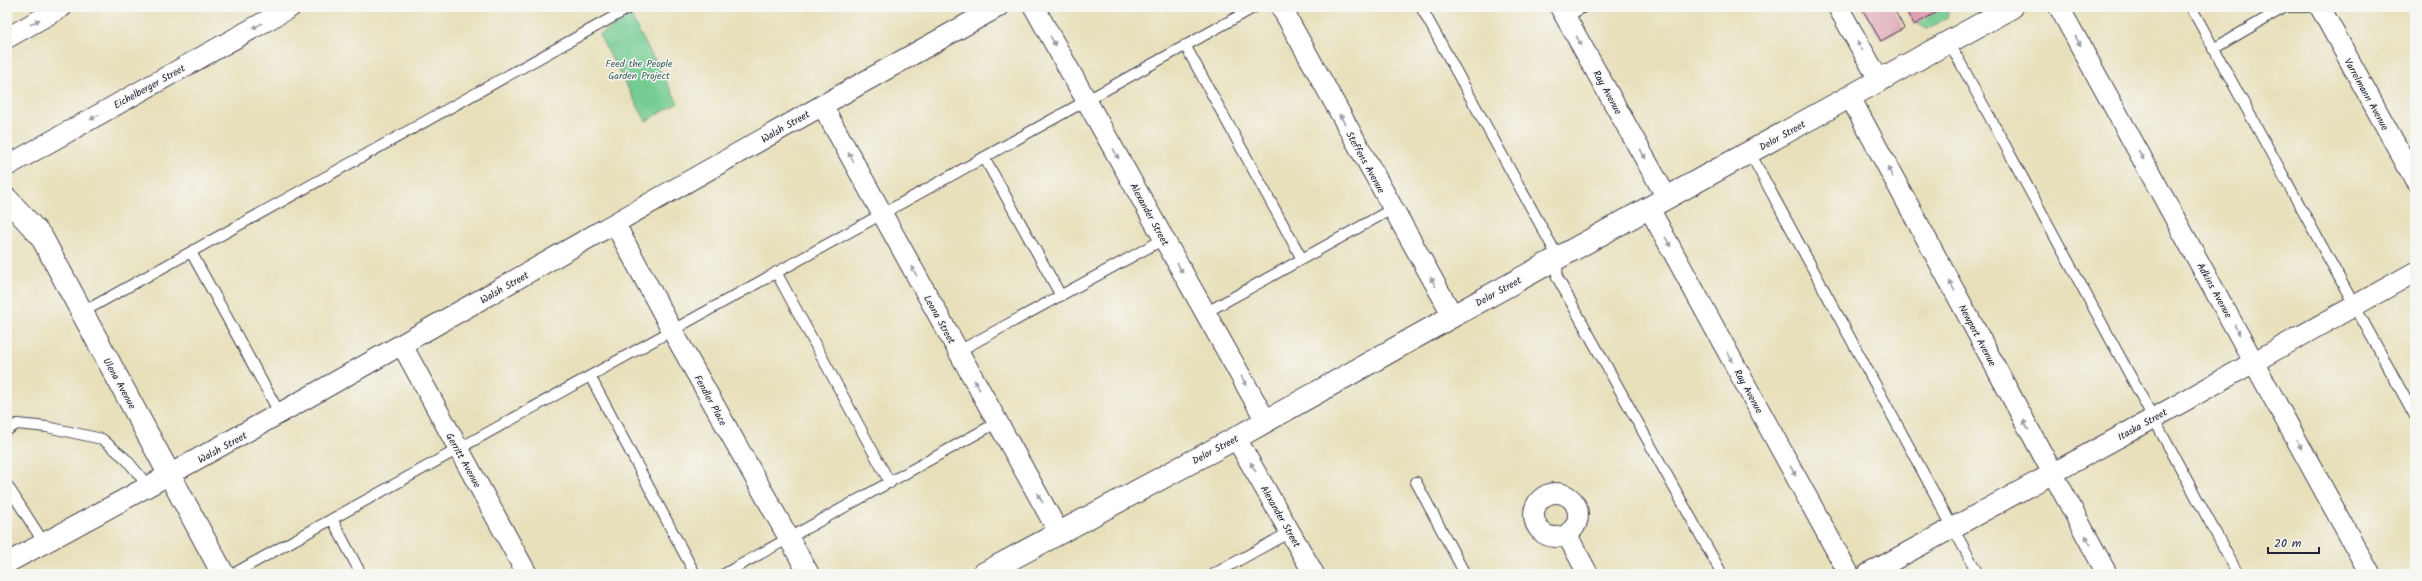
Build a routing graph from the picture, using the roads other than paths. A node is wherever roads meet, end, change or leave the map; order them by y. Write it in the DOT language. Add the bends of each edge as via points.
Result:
graph roads {
  1 [pos="62,7"];
  2 [pos="291,7"];
  3 [pos="631,7"];
  4 [pos="998,7"];
  5 [pos="1034,7"];
  6 [pos="1255,7"];
  7 [pos="1281,7"];
  8 [pos="1421,7"];
  9 [pos="1584,7"];
  10 [pos="1838,7"];
  11 [pos="2012,7"];
  12 [pos="2059,7"];
  13 [pos="2191,7"];
  14 [pos="2320,7"];
  15 [pos="1563,12"];
  16 [pos="7,38"];
  17 [pos="1949,42"];
  18 [pos="1185,45"];
  19 [pos="2213,49"];
  20 [pos="1879,80"];
  21 [pos="1850,96"];
  22 [pos="1086,100"];
  23 [pos="822,105"];
  24 [pos="1750,152"];
  25 [pos="984,157"];
  26 [pos="7,166"];
  27 [pos="2415,180"];
  28 [pos="7,200"];
  29 [pos="1658,203"];
  30 [pos="1392,210"];
  31 [pos="882,214"];
  32 [pos="615,224"];
  33 [pos="1164,239"];
  34 [pos="191,252"];
  35 [pos="1558,257"];
  36 [pos="1302,259"];
  37 [pos="776,272"];
  38 [pos="2415,272"];
  39 [pos="1060,296"];
  40 [pos="2356,306"];
  41 [pos="82,313"];
  42 [pos="1205,313"];
  43 [pos="1453,316"];
  44 [pos="672,330"];
  45 [pos="402,345"];
  46 [pos="959,351"];
  47 [pos="2254,362"];
  48 [pos="590,376"];
  49 [pos="280,414"];
  50 [pos="2415,416"];
  51 [pos="2154,418"];
  52 [pos="1266,421"];
  53 [pos="998,422"];
  54 [pos="7,430"];
  55 [pos="1236,438"];
  56 [pos="458,449"];
  57 [pos="2052,474"];
  58 [pos="171,476"];
  59 [pos="1416,482"];
  60 [pos="890,483"];
  61 [pos="7,485"];
  62 [pos="149,487"];
  63 [pos="332,519"];
  64 [pos="1953,529"];
  65 [pos="1290,532"];
  66 [pos="1059,533"];
  67 [pos="1567,535"];
  68 [pos="789,538"];
  69 [pos="44,543"];
  70 [pos="7,563"];
  71 [pos="224,574"];
  72 [pos="233,574"];
  73 [pos="361,574"];
  74 [pos="527,574"];
  75 [pos="695,574"];
  76 [pos="724,574"];
  77 [pos="809,574"];
  78 [pos="983,574"];
  79 [pos="1214,574"];
  80 [pos="1314,574"];
  81 [pos="1465,574"];
  82 [pos="1588,574"];
  83 [pos="1722,574"];
  84 [pos="1849,574"];
  85 [pos="1868,574"];
  86 [pos="1978,574"];
  87 [pos="2107,574"];
  88 [pos="2238,574"];
  89 [pos="2370,574"];
  16 -- 1 [label="street, one-way"];
  2 -- 26 [label="street, Eichelberger Street, one-way"];
  3 -- 34 [label="lane"];
  4 -- 23 [label="street, Walsh Street"];
  5 -- 22 [label="street, Alexander Street, one-way"];
  6 -- 18 [label="lane"];
  30 -- 7 [label="street, Steffens Avenue, one-way"];
  8 -- 35 [label="lane"];
  9 -- 15 [label="lane"];
  20 -- 10 [label="street, one-way"];
  11 -- 17 [label="street, Delor Street"];
  12 -- 47 [label="street, Adkins Avenue, one-way"];
  13 -- 19 [label="lane"];
  14 -- 19 [label="lane" via="2285,7"];
  14 -- 27 [label="street, Varrelmann Avenue"];
  15 -- 29 [label="street, Ray Avenue, one-way"];
  17 -- 20 [label="street, Delor Street"];
  17 -- 51 [label="lane"];
  18 -- 22 [label="lane"];
  18 -- 36 [label="lane"];
  19 -- 40 [label="lane"];
  20 -- 21 [label="street, Delor Street"];
  21 -- 24 [label="street, Delor Street"];
  57 -- 21 [label="street, Newport Avenue, one-way"];
  22 -- 25 [label="lane"];
  22 -- 33 [label="street, Alexander Street, one-way"];
  31 -- 23 [label="street, Leona Street, one-way"];
  23 -- 32 [label="street, Walsh Street"];
  24 -- 29 [label="street, Delor Street"];
  24 -- 64 [label="lane"];
  25 -- 31 [label="lane"];
  25 -- 39 [label="lane"];
  28 -- 41 [label="street, Ulena Avenue" via="41,236"];
  29 -- 35 [label="street, Delor Street"];
  29 -- 84 [label="street, Ray Avenue, one-way"];
  30 -- 36 [label="lane"];
  43 -- 30 [label="street, Steffens Avenue, one-way"];
  31 -- 37 [label="lane"];
  46 -- 31 [label="street, Leona Street, one-way"];
  32 -- 44 [label="street, Fendler Place"];
  32 -- 45 [label="street, Walsh Street"];
  33 -- 39 [label="lane"];
  33 -- 42 [label="street, Alexander Street, one-way"];
  34 -- 41 [label="lane"];
  34 -- 49 [label="lane"];
  35 -- 43 [label="street, Delor Street"];
  35 -- 83 [label="lane" via="1557,277"];
  36 -- 42 [label="lane"];
  37 -- 44 [label="lane"];
  37 -- 60 [label="lane"];
  38 -- 40 [label="street, Itaska Street"];
  39 -- 46 [label="lane"];
  40 -- 47 [label="street, Itaska Street"];
  40 -- 50 [label="lane"];
  41 -- 58 [label="street, Ulena Avenue"];
  42 -- 52 [label="street, Alexander Street, one-way"];
  43 -- 52 [label="street, Delor Street"];
  44 -- 48 [label="lane"];
  44 -- 68 [label="street, Fendler Place"];
  45 -- 49 [label="street, Walsh Street"];
  45 -- 56 [label="street, Gerritt Avenue"];
  53 -- 46 [label="street, Leona Street, one-way"];
  47 -- 51 [label="street, Itaska Street"];
  47 -- 89 [label="street, Adkins Avenue, one-way"];
  48 -- 56 [label="lane"];
  48 -- 75 [label="lane"];
  49 -- 58 [label="street, Walsh Street"];
  51 -- 57 [label="street, Itaska Street"];
  51 -- 88 [label="lane"];
  52 -- 55 [label="street, Delor Street"];
  53 -- 60 [label="lane"];
  66 -- 53 [label="street, Leona Street, one-way"];
  54 -- 62 [label="lane" via="17,424 47,427 102,439 126,459"];
  65 -- 55 [label="street, Alexander Street, one-way"];
  55 -- 66 [label="street, Delor Street"];
  56 -- 63 [label="lane"];
  56 -- 74 [label="street, Gerritt Avenue"];
  57 -- 64 [label="street, Itaska Street"];
  87 -- 57 [label="street, Newport Avenue, one-way"];
  58 -- 62 [label="street, Walsh Street"];
  58 -- 71 [label="street, Ulena Avenue"];
  59 -- 81 [label="lane"];
  60 -- 68 [label="lane"];
  61 -- 69 [label="lane"];
  62 -- 69 [label="street, Walsh Street"];
  63 -- 72 [label="lane"];
  63 -- 73 [label="lane"];
  64 -- 85 [label="street, Itaska Street"];
  64 -- 86 [label="lane"];
  65 -- 79 [label="lane"];
  65 -- 80 [label="street, Alexander Street"];
  66 -- 78 [label="street, Delor Street"];
  67 -- 82 [label="street"];
  68 -- 76 [label="lane"];
  68 -- 77 [label="street, Fendler Place"];
  69 -- 70 [label="street, Walsh Street"];
}
